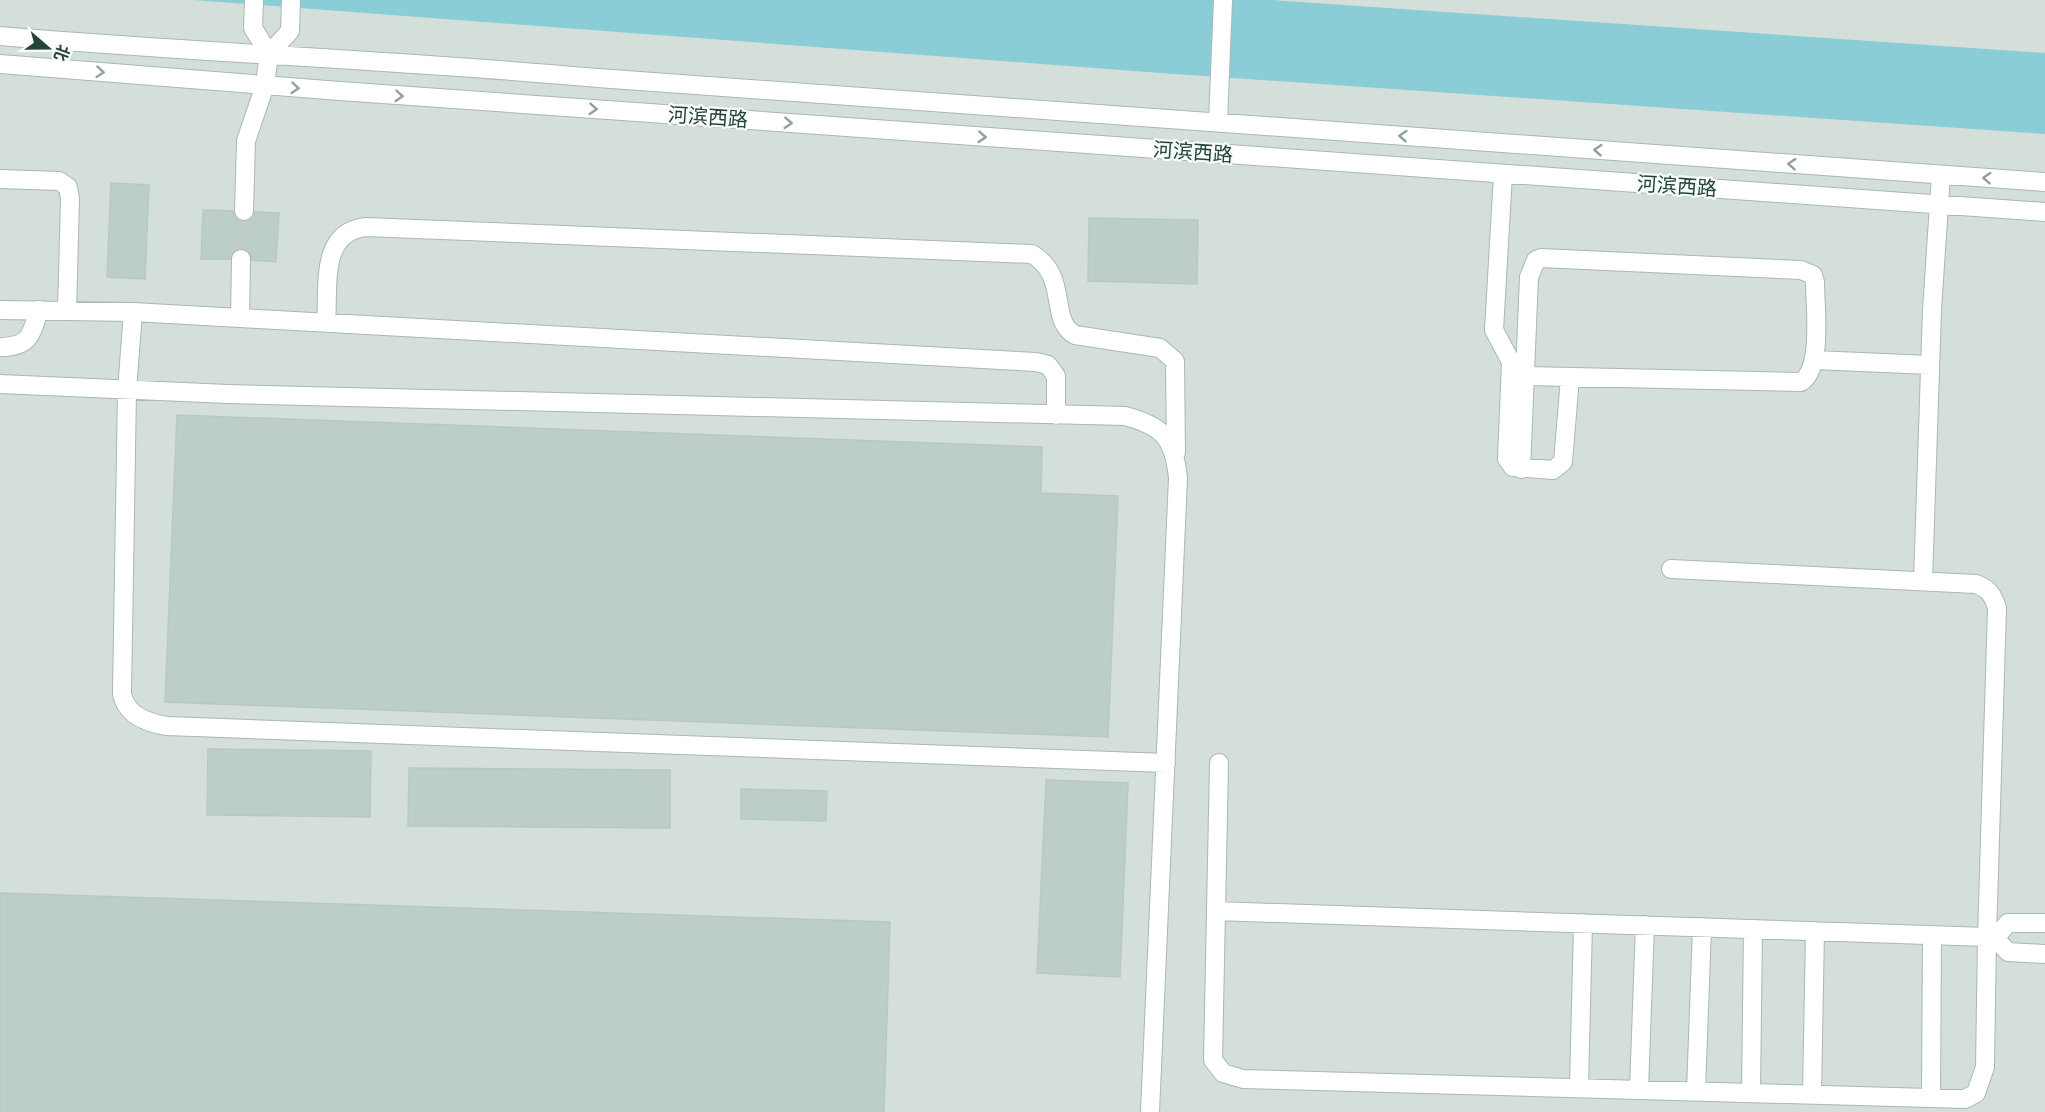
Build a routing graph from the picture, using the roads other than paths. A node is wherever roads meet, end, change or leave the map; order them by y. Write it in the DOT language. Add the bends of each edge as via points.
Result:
graph roads {
  1 [pos="1223,0"];
  2 [pos="254,6"];
  3 [pos="291,8"];
  4 [pos="0,36"];
  5 [pos="269,54"];
  6 [pos="0,64"];
  7 [pos="265,85"];
  8 [pos="1218,122"];
  9 [pos="1503,174"];
  10 [pos="1941,175"];
  11 [pos="0,179"];
  12 [pos="2045,182"];
  13 [pos="1939,204"];
  14 [pos="244,211"];
  15 [pos="2045,212"];
  16 [pos="241,259"];
  17 [pos="0,310"];
  18 [pos="39,310"];
  19 [pos="67,311"];
  20 [pos="133,312"];
  21 [pos="240,318"];
  22 [pos="326,323"];
  23 [pos="0,347"];
  24 [pos="1815,360"];
  25 [pos="1929,365"];
  26 [pos="1526,376"];
  27 [pos="1570,378"];
  28 [pos="0,384"];
  29 [pos="127,390"];
  30 [pos="1056,415"];
  31 [pos="1176,456"];
  32 [pos="1521,469"];
  33 [pos="1671,569"];
  34 [pos="1923,581"];
  35 [pos="1166,763"];
  36 [pos="1219,763"];
  37 [pos="1216,911"];
  38 [pos="1583,923"];
  39 [pos="2045,923"];
  40 [pos="1645,925"];
  41 [pos="1702,927"];
  42 [pos="1753,929"];
  43 [pos="1815,931"];
  44 [pos="1932,935"];
  45 [pos="1991,937"];
  46 [pos="2045,954"];
  47 [pos="1579,1087"];
  48 [pos="1639,1089"];
  49 [pos="1696,1091"];
  50 [pos="1751,1093"];
  51 [pos="1812,1094"];
  52 [pos="1931,1098"];
  53 [pos="1150,1112"];
  1 -- 8 [label="street"];
  2 -- 5 [label="street" via="253,28"];
  3 -- 5 [label="street" via="290,31"];
  4 -- 5 [label="street"];
  5 -- 7 [label="street"];
  5 -- 8 [label="street"];
  6 -- 7 [label="street, 河滨西路, one-way"];
  7 -- 9 [label="street, 河滨西路, one-way"];
  7 -- 14 [label="street" via="246,141"];
  10 -- 8 [label="street, one-way"];
  9 -- 13 [label="street, 河滨西路"];
  9 -- 32 [label="street" via="1494,330 1511,362 1508,459 1513,467"];
  12 -- 10 [label="street, one-way"];
  10 -- 13 [label="street"];
  11 -- 19 [label="street" via="59,181 68,187"];
  13 -- 15 [label="street, 河滨西路"];
  13 -- 25 [label="street"];
  16 -- 21 [label="street"];
  17 -- 18 [label="street"];
  18 -- 19 [label="street"];
  18 -- 23 [label="street" via="25,342"];
  19 -- 20 [label="street"];
  20 -- 21 [label="street"];
  20 -- 29 [label="street"];
  21 -- 22 [label="street"];
  22 -- 30 [label="street" via="1036,362 1048,365 1056,376"];
  22 -- 31 [label="street" via="331,254 344,232 366,226 1032,254 1043,260 1052,273 1068,331 1160,348 1175,361"];
  24 -- 25 [label="street"];
  24 -- 26 [label="street" via="1815,282 1807,271 1541,258 1529,277"];
  24 -- 27 [label="street" via="1810,375 1792,383"];
  25 -- 34 [label="street"];
  26 -- 27 [label="street"];
  26 -- 32 [label="street"];
  27 -- 32 [label="street" via="1563,462 1553,471"];
  28 -- 29 [label="street"];
  29 -- 30 [label="street"];
  29 -- 35 [label="street" via="122,694 127,708 152,723"];
  30 -- 31 [label="street" via="1125,416 1146,422 1160,429"];
  31 -- 35 [label="street"];
  33 -- 34 [label="street"];
  34 -- 45 [label="street" via="1986,587 1997,608"];
  35 -- 53 [label="street"];
  36 -- 37 [label="street"];
  37 -- 38 [label="street"];
  37 -- 47 [label="street" via="1213,1060 1223,1073 1243,1079"];
  38 -- 40 [label="street"];
  38 -- 47 [label="street"];
  39 -- 45 [label="street" via="2008,923"];
  40 -- 41 [label="street"];
  40 -- 48 [label="street"];
  41 -- 42 [label="street"];
  41 -- 49 [label="street"];
  42 -- 43 [label="street"];
  42 -- 50 [label="street"];
  43 -- 44 [label="street"];
  43 -- 51 [label="street"];
  44 -- 45 [label="street"];
  44 -- 52 [label="street"];
  45 -- 46 [label="street" via="2008,952"];
  45 -- 52 [label="street" via="1982,1079 1976,1093 1965,1099"];
  47 -- 48 [label="street"];
  48 -- 49 [label="street"];
  49 -- 50 [label="street"];
  50 -- 51 [label="street"];
  51 -- 52 [label="street"];
}
